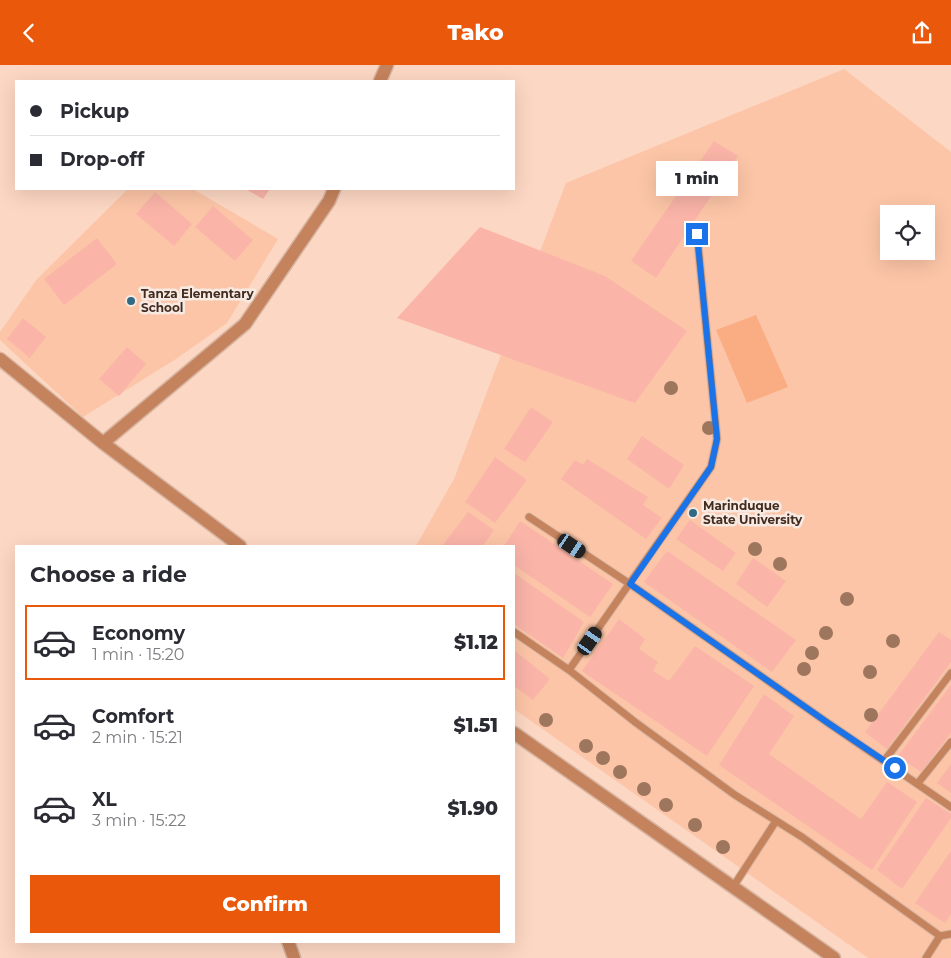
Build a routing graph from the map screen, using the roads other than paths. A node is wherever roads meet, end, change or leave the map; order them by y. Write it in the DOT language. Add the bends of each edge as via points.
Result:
graph roads {
  1 [pos="387,65"];
  2 [pos="380,80"];
  3 [pos="334,190"];
  4 [pos="697,234"];
  5 [pos="0,359"];
  6 [pos="103,443"];
  7 [pos="529,517"];
  8 [pos="228,542"];
  9 [pos="630,584"];
  10 [pos="515,632"];
  11 [pos="569,670"];
  12 [pos="951,673"];
  13 [pos="515,734"];
  14 [pos="951,742"];
  15 [pos="884,761"];
  16 [pos="918,783"];
  17 [pos="951,807"];
  18 [pos="776,821"];
  19 [pos="733,887"];
  20 [pos="951,934"];
  21 [pos="940,936"];
  22 [pos="289,943"];
  23 [pos="294,958"];
  24 [pos="834,958"];
  25 [pos="926,958"];
  1 -- 2 [label="street"];
  3 -- 6 [label="street" via="245,324"];
  4 -- 9 [label="lane" via="717,439 711,467"];
  5 -- 6 [label="street"];
  6 -- 8 [label="street"];
  7 -- 9 [label="lane"];
  9 -- 11 [label="lane"];
  9 -- 15 [label="lane"];
  10 -- 11 [label="lane"];
  11 -- 18 [label="lane" via="735,795"];
  12 -- 15 [label="lane"];
  13 -- 19 [label="street"];
  14 -- 16 [label="lane"];
  15 -- 16 [label="lane"];
  16 -- 17 [label="lane"];
  18 -- 19 [label="lane"];
  18 -- 21 [label="lane"];
  19 -- 24 [label="street"];
  20 -- 21 [label="lane"];
  21 -- 25 [label="lane"];
  22 -- 23 [label="street"];
}
